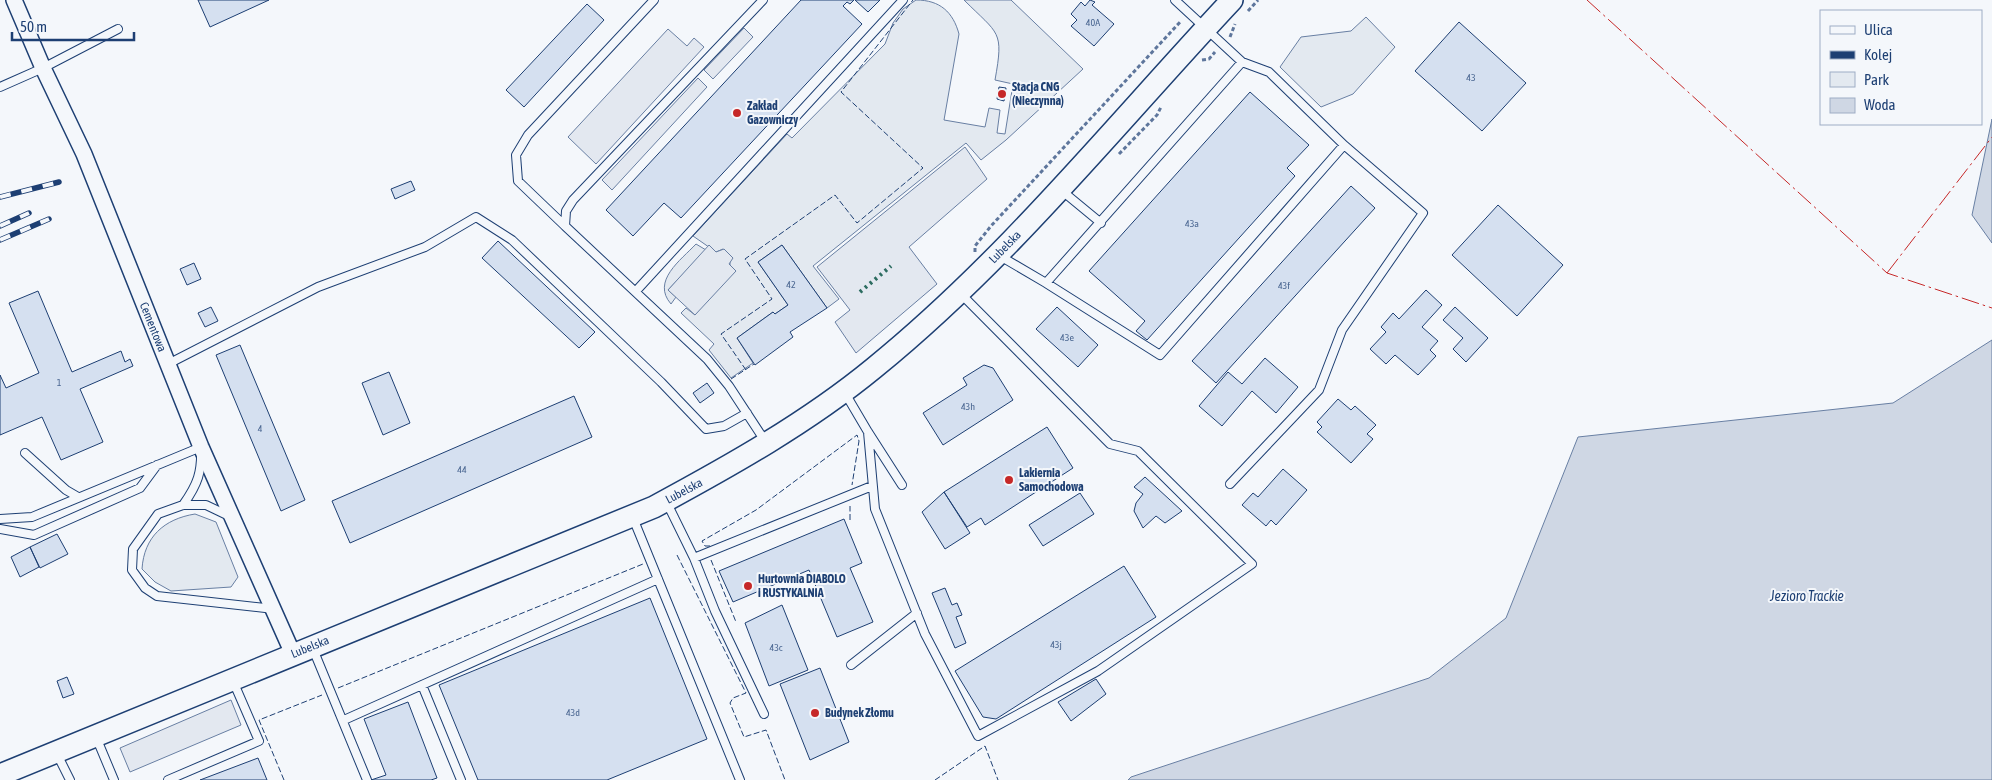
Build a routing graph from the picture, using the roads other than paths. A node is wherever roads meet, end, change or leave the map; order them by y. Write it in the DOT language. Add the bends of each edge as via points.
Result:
graph roads {
  1 [pos="14,0"];
  2 [pos="654,0"];
  3 [pos="763,0"];
  4 [pos="903,0"];
  5 [pos="1175,0"];
  6 [pos="1232,0"];
  7 [pos="1205,28"];
  8 [pos="118,29"];
  9 [pos="1242,62"];
  10 [pos="43,68"];
  11 [pos="0,87"];
  12 [pos="1344,145"];
  13 [pos="1060,189"];
  14 [pos="1101,224"];
  15 [pos="565,226"];
  16 [pos="998,255"];
  17 [pos="1046,283"];
  18 [pos="636,291"];
  19 [pos="959,293"];
  20 [pos="168,364"];
  21 [pos="844,391"];
  22 [pos="746,413"];
  23 [pos="868,432"];
  24 [pos="766,443"];
  25 [pos="201,447"];
  26 [pos="25,453"];
  27 [pos="158,463"];
  28 [pos="1230,484"];
  29 [pos="902,485"];
  30 [pos="872,486"];
  31 [pos="78,497"];
  32 [pos="666,500"];
  33 [pos="183,505"];
  34 [pos="632,516"];
  35 [pos="0,519"];
  36 [pos="235,519"];
  37 [pos="0,528"];
  38 [pos="694,558"];
  39 [pos="658,579"];
  40 [pos="274,609"];
  41 [pos="917,613"];
  42 [pos="303,650"];
  43 [pos="851,665"];
  44 [pos="232,679"];
  45 [pos="422,685"];
  46 [pos="764,714"];
  47 [pos="344,720"];
  48 [pos="95,736"];
  49 [pos="56,752"];
  50 [pos="0,775"];
  51 [pos="70,780"];
  52 [pos="114,780"];
  53 [pos="168,780"];
  54 [pos="367,780"];
  55 [pos="461,780"];
  56 [pos="740,780"];
  1 -- 10 [label="street, Cementowa"];
  2 -- 15 [label="lane" via="528,134 516,155 518,181"];
  3 -- 15 [label="lane" via="573,200 566,210"];
  4 -- 18 [label="lane"];
  5 -- 7 [label="lane"];
  6 -- 7 [label="street, Lubelska"];
  7 -- 9 [label="lane"];
  7 -- 13 [label="street, Lubelska"];
  8 -- 10 [label="lane"];
  9 -- 12 [label="lane" via="1268,72"];
  9 -- 14 [label="lane"];
  10 -- 11 [label="lane"];
  10 -- 20 [label="street, Cementowa" via="84,154"];
  12 -- 17 [label="lane" via="1160,355"];
  12 -- 28 [label="lane" via="1423,213 1342,330 1319,390"];
  13 -- 14 [label="lane"];
  13 -- 16 [label="street, Lubelska"];
  14 -- 17 [label="lane"];
  15 -- 18 [label="lane"];
  16 -- 17 [label="lane"];
  16 -- 19 [label="street, Lubelska"];
  18 -- 22 [label="lane" via="707,359"];
  19 -- 21 [label="street, Lubelska"];
  19 -- 41 [label="lane" via="1110,444 1138,451 1252,564 1098,671 978,736"];
  20 -- 22 [label="lane" via="318,287 425,247 476,217 512,240 706,428 724,426"];
  20 -- 25 [label="street, Cementowa"];
  21 -- 23 [label="lane"];
  21 -- 24 [label="street, Lubelska"];
  22 -- 24 [label="lane"];
  23 -- 29 [label="lane"];
  23 -- 30 [label="lane"];
  24 -- 32 [label="street, Lubelska"];
  25 -- 27 [label="lane"];
  25 -- 33 [label="lane" via="202,468 194,490"];
  25 -- 36 [label="street, Cementowa"];
  26 -- 31 [label="lane"];
  27 -- 31 [label="lane"];
  27 -- 37 [label="lane" via="140,488 34,535"];
  30 -- 38 [label="lane"];
  30 -- 41 [label="lane" via="876,509"];
  31 -- 35 [label="lane" via="32,517"];
  32 -- 34 [label="street, Lubelska"];
  32 -- 38 [label="lane"];
  33 -- 36 [label="lane" via="206,505"];
  33 -- 40 [label="lane" via="158,514 133,549 132,570 145,588 157,596"];
  34 -- 39 [label="lane"];
  34 -- 42 [label="street, Lubelska"];
  36 -- 40 [label="street, Cementowa"];
  38 -- 46 [label="lane"];
  39 -- 45 [label="lane"];
  39 -- 56 [label="lane"];
  40 -- 42 [label="street, Cementowa"];
  41 -- 43 [label="lane"];
  42 -- 44 [label="street, Lubelska"];
  42 -- 47 [label="lane"];
  44 -- 48 [label="street, Lubelska"];
  44 -- 53 [label="lane" via="259,741"];
  45 -- 47 [label="lane"];
  45 -- 55 [label="lane"];
  47 -- 54 [label="lane"];
  48 -- 49 [label="street, Lubelska"];
  48 -- 52 [label="lane"];
  49 -- 50 [label="street, Lubelska"];
  49 -- 51 [label="lane"];
}
